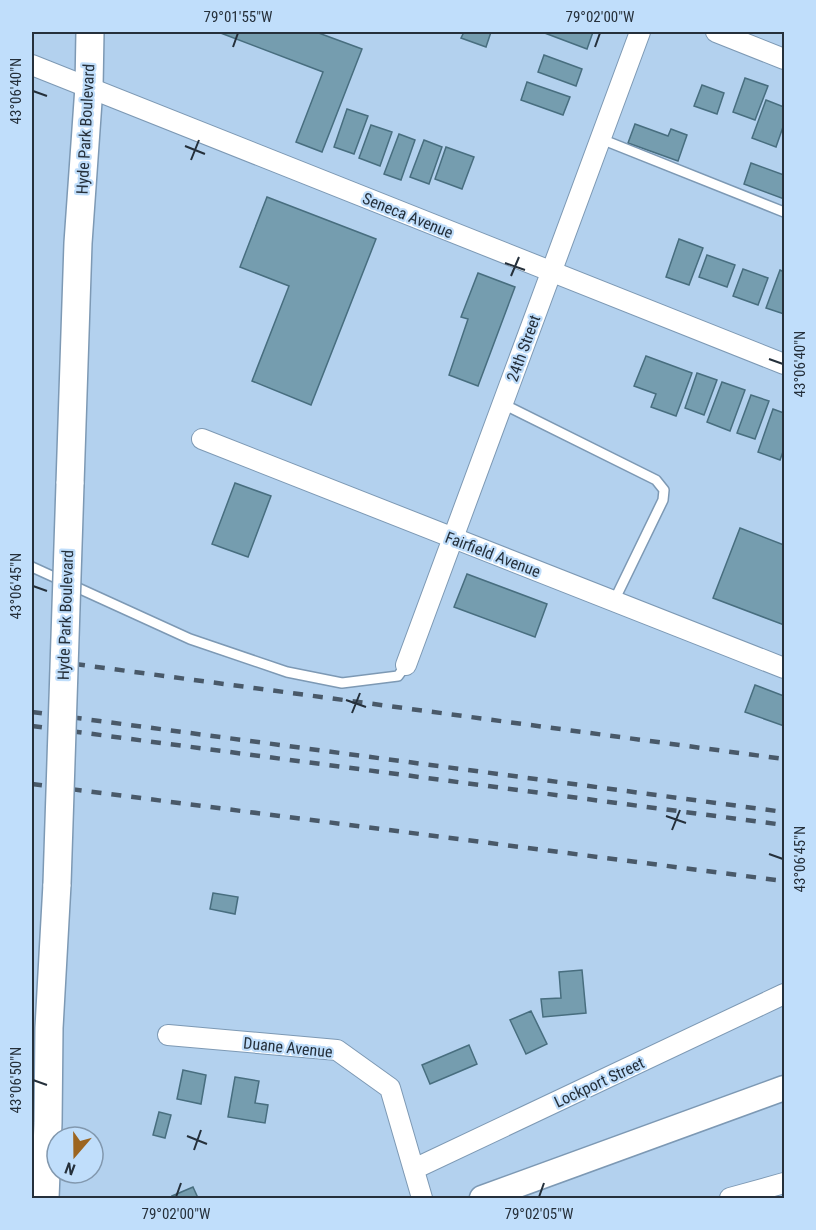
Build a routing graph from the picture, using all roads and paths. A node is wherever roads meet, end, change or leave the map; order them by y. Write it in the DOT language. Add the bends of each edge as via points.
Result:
graph roads {
  1 [pos="90,32"];
  2 [pos="640,32"];
  3 [pos="716,32"];
  4 [pos="784,58"];
  5 [pos="32,65"];
  6 [pos="89,87"];
  7 [pos="601,139"];
  8 [pos="784,212"];
  9 [pos="551,273"];
  10 [pos="784,364"];
  11 [pos="503,404"];
  12 [pos="202,439"];
  13 [pos="453,538"];
  14 [pos="32,567"];
  15 [pos="614,601"];
  16 [pos="406,665"];
  17 [pos="784,668"];
  18 [pos="784,994"];
  19 [pos="168,1035"];
  20 [pos="784,1088"];
  21 [pos="414,1169"];
  22 [pos="784,1183"];
  23 [pos="45,1198"];
  24 [pos="422,1198"];
  25 [pos="482,1198"];
  26 [pos="730,1198"];
  1 -- 6 [label="main road, Hyde Park Boulevard"];
  2 -- 7 [label="street, 24th Street"];
  3 -- 4 [label="street"];
  5 -- 6 [label="street, Seneca Avenue"];
  6 -- 9 [label="street, Seneca Avenue"];
  6 -- 23 [label="main road, Hyde Park Boulevard, bridge" via="78,243"];
  7 -- 8 [label="lane"];
  7 -- 9 [label="street, 24th Street"];
  9 -- 10 [label="street, Seneca Avenue"];
  9 -- 11 [label="street, 24th Street"];
  11 -- 13 [label="street, 24th Street"];
  11 -- 15 [label="lane" via="656,480 664,490 663,500"];
  12 -- 13 [label="street, Fairfield Avenue"];
  13 -- 15 [label="street, Fairfield Avenue"];
  13 -- 16 [label="street, 24th Street"];
  14 -- 16 [label="lane" via="190,639 287,672 342,683 398,676"];
  15 -- 17 [label="street, Fairfield Avenue"];
  18 -- 21 [label="street, Lockport Street"];
  19 -- 21 [label="street, Duane Avenue" via="337,1050 390,1088"];
  20 -- 25 [label="street"];
  21 -- 24 [label="street, Duane Avenue"];
  22 -- 26 [label="street"];
}
